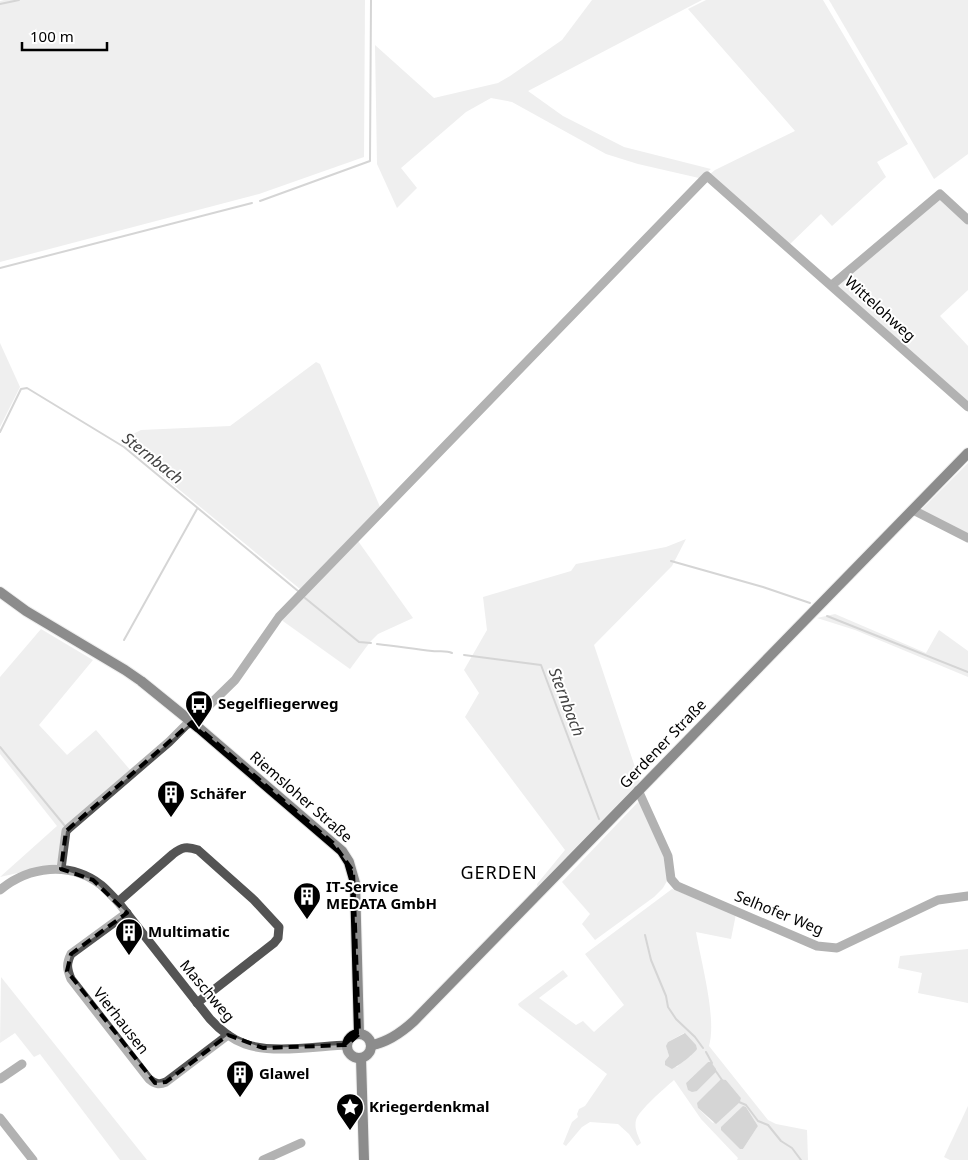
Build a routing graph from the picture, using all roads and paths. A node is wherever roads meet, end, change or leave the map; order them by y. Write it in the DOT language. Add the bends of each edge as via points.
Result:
graph roads {
  1 [pos="968,220"];
  2 [pos="832,285"];
  3 [pos="968,407"];
  4 [pos="968,453"];
  5 [pos="912,510"];
  6 [pos="968,538"];
  7 [pos="0,592"];
  8 [pos="192,722"];
  9 [pos="638,790"];
  10 [pos="61,869"];
  11 [pos="0,890"];
  12 [pos="968,896"];
  13 [pos="118,902"];
  14 [pos="127,913"];
  15 [pos="197,1003"];
  16 [pos="359,1034"];
  17 [pos="228,1035"];
  18 [pos="347,1045"];
  19 [pos="372,1045"];
  20 [pos="361,1058"];
  21 [pos="22,1064"];
  22 [pos="0,1079"];
  23 [pos="0,1118"];
  24 [pos="301,1143"];
  25 [pos="33,1160"];
  26 [pos="263,1160"];
  27 [pos="364,1160"];
  1 -- 2 [label="street, Wittelohweg" via="940,194"];
  2 -- 3 [label="street, Wittelohweg"];
  2 -- 8 [label="street" via="707,176 279,617 236,680"];
  4 -- 5 [label="main road, Gerdener Straße"];
  5 -- 6 [label="street"];
  5 -- 9 [label="main road, Gerdener Straße"];
  7 -- 8 [label="main road, Riemsloher Straße" via="125,670"];
  8 -- 10 [label="street" via="69,828"];
  8 -- 16 [label="main road, Riemsloher Straße" via="342,851 349,862 356,883"];
  9 -- 12 [label="street, Selhofer Weg" via="668,856 671,879 676,886 818,946 837,948 938,900"];
  9 -- 19 [label="main road, Gerdener Straße" via="414,1021 402,1032"];
  10 -- 11 [label="street, Maschweg" via="33,872"];
  10 -- 13 [label="street, Maschweg" via="93,880"];
  13 -- 14 [label="street, Maschweg"];
  13 -- 15 [label="street" via="182,847 190,847 198,850 254,900 279,927 274,943"];
  14 -- 15 [label="street, Maschweg"];
  14 -- 17 [label="street, Vierhausen" via="71,954 67,971 149,1079 154,1083 166,1082"];
  15 -- 17 [label="street, Maschweg"];
  16 -- 18 [label="main road" via="352,1036"];
  16 -- 19 [label="main road" via="366,1036"];
  17 -- 18 [label="street, Maschweg" via="245,1044 263,1048"];
  18 -- 20 [label="main road" via="351,1055"];
  19 -- 20 [label="main road" via="368,1055"];
  20 -- 27 [label="main road"];
  21 -- 22 [label="street"];
  23 -- 25 [label="street"];
  24 -- 26 [label="street"];
}
